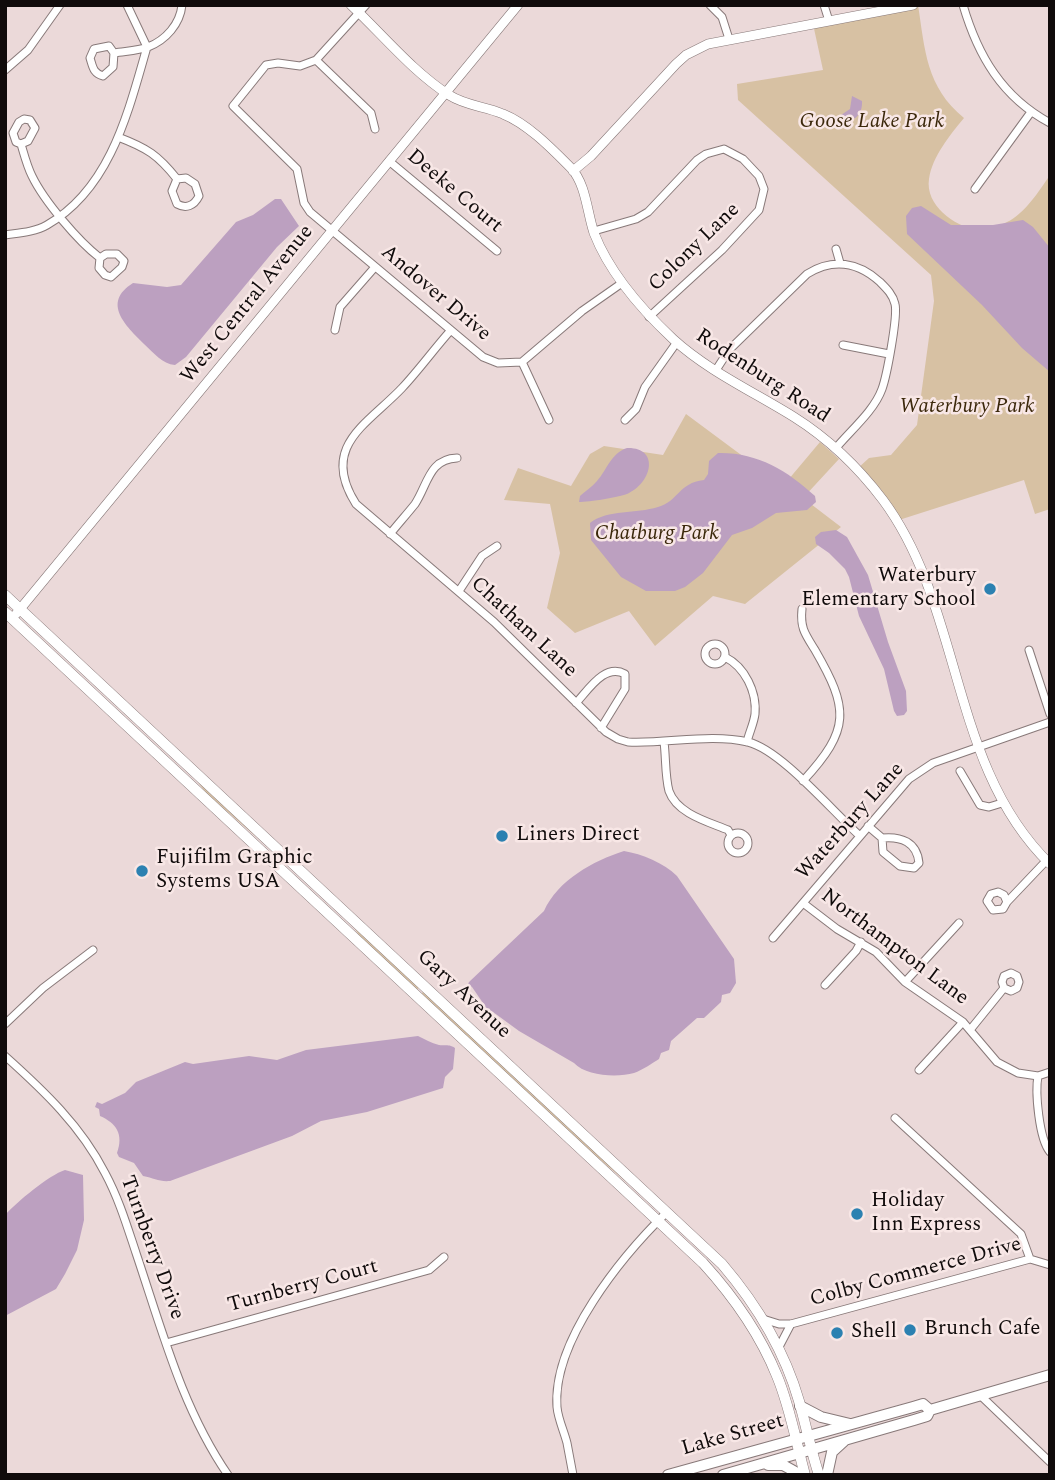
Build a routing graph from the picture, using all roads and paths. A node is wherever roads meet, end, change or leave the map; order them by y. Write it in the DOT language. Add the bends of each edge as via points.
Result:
graph roads {
  1 [pos="60,5"];
  2 [pos="127,5"];
  3 [pos="182,5"];
  4 [pos="351,5"];
  5 [pos="518,5"];
  6 [pos="710,5"];
  7 [pos="824,5"];
  8 [pos="913,5"];
  9 [pos="962,5"];
  10 [pos="363,9"];
  11 [pos="830,21"];
  12 [pos="729,39"];
  13 [pos="147,47"];
  14 [pos="114,53"];
  15 [pos="316,60"];
  16 [pos="5,70"];
  17 [pos="445,92"];
  18 [pos="1031,112"];
  19 [pos="1050,123"];
  20 [pos="375,129"];
  21 [pos="118,138"];
  22 [pos="21,144"];
  23 [pos="389,161"];
  24 [pos="573,171"];
  25 [pos="177,179"];
  26 [pos="975,190"];
  27 [pos="60,216"];
  28 [pos="332,231"];
  29 [pos="594,231"];
  30 [pos="5,235"];
  31 [pos="836,249"];
  32 [pos="498,251"];
  33 [pos="100,258"];
  34 [pos="840,263"];
  35 [pos="375,267"];
  36 [pos="622,283"];
  37 [pos="649,317"];
  38 [pos="335,330"];
  39 [pos="451,330"];
  40 [pos="677,342"];
  41 [pos="843,345"];
  42 [pos="889,354"];
  43 [pos="522,362"];
  44 [pos="716,370"];
  45 [pos="549,419"];
  46 [pos="625,420"];
  47 [pos="836,448"];
  48 [pos="457,458"];
  49 [pos="390,534"];
  50 [pos="497,545"];
  51 [pos="459,592"];
  52 [pos="5,595"];
  53 [pos="21,609"];
  54 [pos="802,609"];
  55 [pos="9,615"];
  56 [pos="5,628"];
  57 [pos="1029,650"];
  58 [pos="724,657"];
  59 [pos="576,703"];
  60 [pos="1050,714"];
  61 [pos="1050,722"];
  62 [pos="601,727"];
  63 [pos="664,742"];
  64 [pos="747,742"];
  65 [pos="978,747"];
  66 [pos="960,771"];
  67 [pos="803,781"];
  68 [pos="1002,803"];
  69 [pos="868,826"];
  70 [pos="731,835"];
  71 [pos="860,835"];
  72 [pos="882,838"];
  73 [pos="1048,863"];
  74 [pos="1007,902"];
  75 [pos="803,903"];
  76 [pos="959,923"];
  77 [pos="773,938"];
  78 [pos="861,942"];
  79 [pos="93,950"];
  80 [pos="905,982"];
  81 [pos="825,985"];
  82 [pos="1004,988"];
  83 [pos="963,1022"];
  84 [pos="5,1024"];
  85 [pos="970,1030"];
  86 [pos="5,1056"];
  87 [pos="919,1070"];
  88 [pos="1050,1072"];
  89 [pos="1038,1076"];
  90 [pos="895,1118"];
  91 [pos="1050,1152"];
  92 [pos="667,1212"];
  93 [pos="658,1221"];
  94 [pos="444,1257"];
  95 [pos="1030,1259"];
  96 [pos="1050,1265"];
  97 [pos="763,1319"];
  98 [pos="791,1324"];
  99 [pos="166,1343"];
  100 [pos="779,1347"];
  101 [pos="1050,1375"];
  102 [pos="979,1395"];
  103 [pos="800,1406"];
  104 [pos="930,1409"];
  105 [pos="850,1424"];
  106 [pos="808,1436"];
  107 [pos="796,1439"];
  108 [pos="845,1440"];
  109 [pos="811,1450"];
  110 [pos="799,1453"];
  111 [pos="1050,1462"];
  112 [pos="751,1466"];
  113 [pos="229,1475"];
  114 [pos="573,1475"];
  115 [pos="668,1475"];
  116 [pos="723,1475"];
  117 [pos="803,1475"];
  118 [pos="819,1475"];
  119 [pos="827,1475"];
  1 -- 16 [label="street" via="28,50"];
  2 -- 13 [label="street"];
  3 -- 13 [label="street" via="172,30"];
  4 -- 10 [label="street, Rodenburg Road"];
  5 -- 17 [label="street, West Central Avenue"];
  6 -- 12 [label="street" via="722,17"];
  7 -- 11 [label="street"];
  8 -- 11 [label="street"];
  9 -- 18 [label="street" via="983,59"];
  10 -- 15 [label="street"];
  10 -- 17 [label="street, Rodenburg Road"];
  11 -- 12 [label="street"];
  12 -- 24 [label="street" via="708,44 676,64"];
  13 -- 14 [label="street"];
  13 -- 21 [label="street"];
  15 -- 20 [label="street" via="371,113"];
  15 -- 28 [label="street, Andover Drive" via="300,66 266,65 233,106 297,169 306,206"];
  17 -- 23 [label="street, West Central Avenue"];
  17 -- 24 [label="street, Rodenburg Road" via="515,119"];
  18 -- 19 [label="street"];
  18 -- 26 [label="street"];
  21 -- 25 [label="street" via="149,150"];
  21 -- 27 [label="street" via="94,183"];
  22 -- 27 [label="street" via="35,181"];
  23 -- 28 [label="street, West Central Avenue"];
  23 -- 32 [label="street, Deeke Court"];
  24 -- 29 [label="street, Rodenburg Road"];
  27 -- 30 [label="street" via="41,228"];
  27 -- 33 [label="street"];
  28 -- 35 [label="street, Andover Drive"];
  28 -- 53 [label="street, West Central Avenue"];
  29 -- 36 [label="street, Rodenburg Road"];
  29 -- 37 [label="street, Colony Lane" via="648,212 706,154 724,149 739,156 759,176 764,189 758,210"];
  31 -- 34 [label="street"];
  34 -- 42 [label="street" via="867,271 891,295 896,306"];
  34 -- 44 [label="street" via="807,274 729,350"];
  35 -- 38 [label="street" via="340,307"];
  35 -- 39 [label="street, Andover Drive"];
  36 -- 37 [label="street, Rodenburg Road"];
  36 -- 43 [label="street"];
  37 -- 40 [label="street, Rodenburg Road"];
  39 -- 43 [label="street, Andover Drive" via="490,361"];
  39 -- 49 [label="street, Chatham Lane" via="402,388 355,431 346,452 343,464 351,496"];
  40 -- 44 [label="street, Rodenburg Road"];
  40 -- 46 [label="street"];
  41 -- 42 [label="street"];
  42 -- 47 [label="street" via="876,400"];
  43 -- 45 [label="street"];
  44 -- 47 [label="street, Rodenburg Road"];
  47 -- 65 [label="street, Rodenburg Road" via="884,501 914,553"];
  48 -- 49 [label="street" via="445,458 435,467"];
  49 -- 51 [label="street, Chatham Lane"];
  50 -- 51 [label="street" via="482,556"];
  51 -- 59 [label="street, Chatham Lane"];
  52 -- 53 [label="main road, Gary Avenue"];
  53 -- 55 [label="street, West Central Avenue"];
  53 -- 92 [label="main road, Gary Avenue"];
  54 -- 67 [label="street" via="801,625 834,684 840,716 833,743"];
  55 -- 56 [label="street, West Central Avenue"];
  55 -- 93 [label="main road, Gary Avenue"];
  57 -- 60 [label="street"];
  58 -- 64 [label="street" via="752,688 755,715"];
  59 -- 62 [label="street, Chatham Lane"];
  59 -- 62 [label="street" via="607,672 625,674 625,689"];
  61 -- 65 [label="street, Waterbury Lane"];
  62 -- 63 [label="street, Chatham Lane" via="628,742"];
  63 -- 64 [label="street, Chatham Lane"];
  63 -- 70 [label="street" via="669,791 676,802"];
  64 -- 67 [label="street, Chatham Lane" via="775,755"];
  65 -- 68 [label="street, Rodenburg Road"];
  65 -- 69 [label="street, Waterbury Lane" via="919,771"];
  66 -- 68 [label="street" via="980,805"];
  67 -- 71 [label="street, Chatham Lane"];
  68 -- 73 [label="street, Rodenburg Road"];
  69 -- 71 [label="street, Waterbury Lane"];
  69 -- 72 [label="street"];
  71 -- 75 [label="street, Waterbury Lane"];
  72 -- 72 [label="street" via="901,838 913,846 919,863 914,868 900,866 883,852"];
  73 -- 74 [label="street"];
  75 -- 77 [label="street, Waterbury Lane"];
  75 -- 78 [label="street, Northampton Lane"];
  76 -- 80 [label="street"];
  78 -- 80 [label="street, Northampton Lane"];
  78 -- 81 [label="street"];
  79 -- 84 [label="street"];
  80 -- 83 [label="street, Northampton Lane"];
  82 -- 85 [label="street"];
  83 -- 85 [label="street, Northampton Lane"];
  83 -- 87 [label="street"];
  85 -- 89 [label="street, Northampton Lane" via="997,1062 1014,1072"];
  86 -- 99 [label="street, Turnberry Drive" via="64,1112 105,1173"];
  88 -- 89 [label="street"];
  89 -- 91 [label="street" via="1043,1142"];
  90 -- 95 [label="street" via="1021,1234"];
  92 -- 93 [label="street"];
  92 -- 97 [label="main road, Gary Avenue" via="722,1265"];
  93 -- 107 [label="main road, Gary Avenue" via="719,1280 747,1320 778,1377"];
  93 -- 114 [label="street" via="601,1290 567,1350 558,1379 557,1409"];
  94 -- 99 [label="street, Turnberry Court" via="429,1270"];
  95 -- 96 [label="street, Colby Commerce Drive"];
  95 -- 98 [label="street, Colby Commerce Drive"];
  97 -- 98 [label="street, Colby Commerce Drive"];
  97 -- 100 [label="main road, Gary Avenue"];
  98 -- 100 [label="street, Colby Commerce Drive"];
  99 -- 113 [label="street, Turnberry Drive" via="193,1417"];
  100 -- 103 [label="main road, Gary Avenue"];
  101 -- 102 [label="main road"];
  102 -- 104 [label="main road"];
  102 -- 111 [label="street"];
  103 -- 105 [label="main road"];
  103 -- 106 [label="main road, Gary Avenue"];
  104 -- 105 [label="main road, Lake Street" via="923,1404"];
  104 -- 108 [label="main road, Lake Street" via="927,1416"];
  105 -- 106 [label="main road, Lake Street"];
  106 -- 107 [label="main road, Lake Street"];
  106 -- 109 [label="main road, Gary Avenue"];
  107 -- 110 [label="main road, Gary Avenue"];
  107 -- 115 [label="main road, Lake Street"];
  108 -- 109 [label="main road, Lake Street"];
  108 -- 119 [label="main road" via="832,1452"];
  109 -- 110 [label="main road, Lake Street"];
  109 -- 118 [label="main road, Gary Avenue"];
  110 -- 112 [label="main road, Lake Street"];
  110 -- 117 [label="main road, Gary Avenue"];
  112 -- 116 [label="main road, Lake Street"];
  112 -- 117 [label="main road" via="783,1465"];
}
